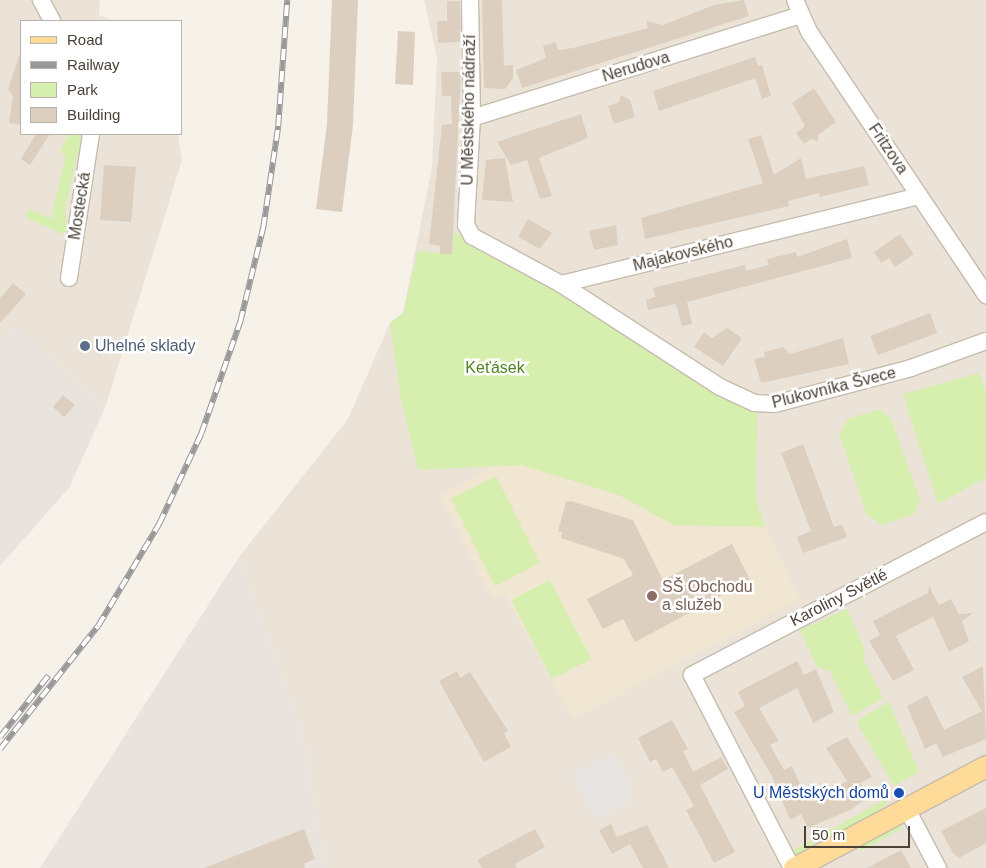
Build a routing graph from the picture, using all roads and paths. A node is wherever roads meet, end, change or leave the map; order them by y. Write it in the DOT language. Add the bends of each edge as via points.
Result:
graph roads {
  1 [pos="40,0"];
  2 [pos="470,0"];
  3 [pos="798,8"];
  4 [pos="51,20"];
  5 [pos="472,118"];
  6 [pos="91,135"];
  7 [pos="920,196"];
  8 [pos="69,278"];
  9 [pos="561,284"];
  10 [pos="986,295"];
  11 [pos="986,341"];
  12 [pos="986,522"];
  13 [pos="986,766"];
  14 [pos="907,809"];
  15 [pos="793,868"];
  16 [pos="938,868"];
  1 -- 4 [label="street"];
  2 -- 5 [label="street, U Městského nádraží"];
  3 -- 5 [label="street, Nerudova"];
  3 -- 7 [label="street, Fritzova"];
  5 -- 9 [label="street, U Městského nádraží" via="466,220 472,236"];
  6 -- 8 [label="street, Mostecká"];
  7 -- 9 [label="street, Majakovského"];
  7 -- 10 [label="street, Fritzova"];
  9 -- 11 [label="street, Plukovníka Švece" via="720,388 764,405 911,368"];
  12 -- 15 [label="street, Karoliny Světlé" via="692,675"];
  13 -- 14 [label="main road"];
  14 -- 15 [label="main road"];
  14 -- 16 [label="street"];
}
